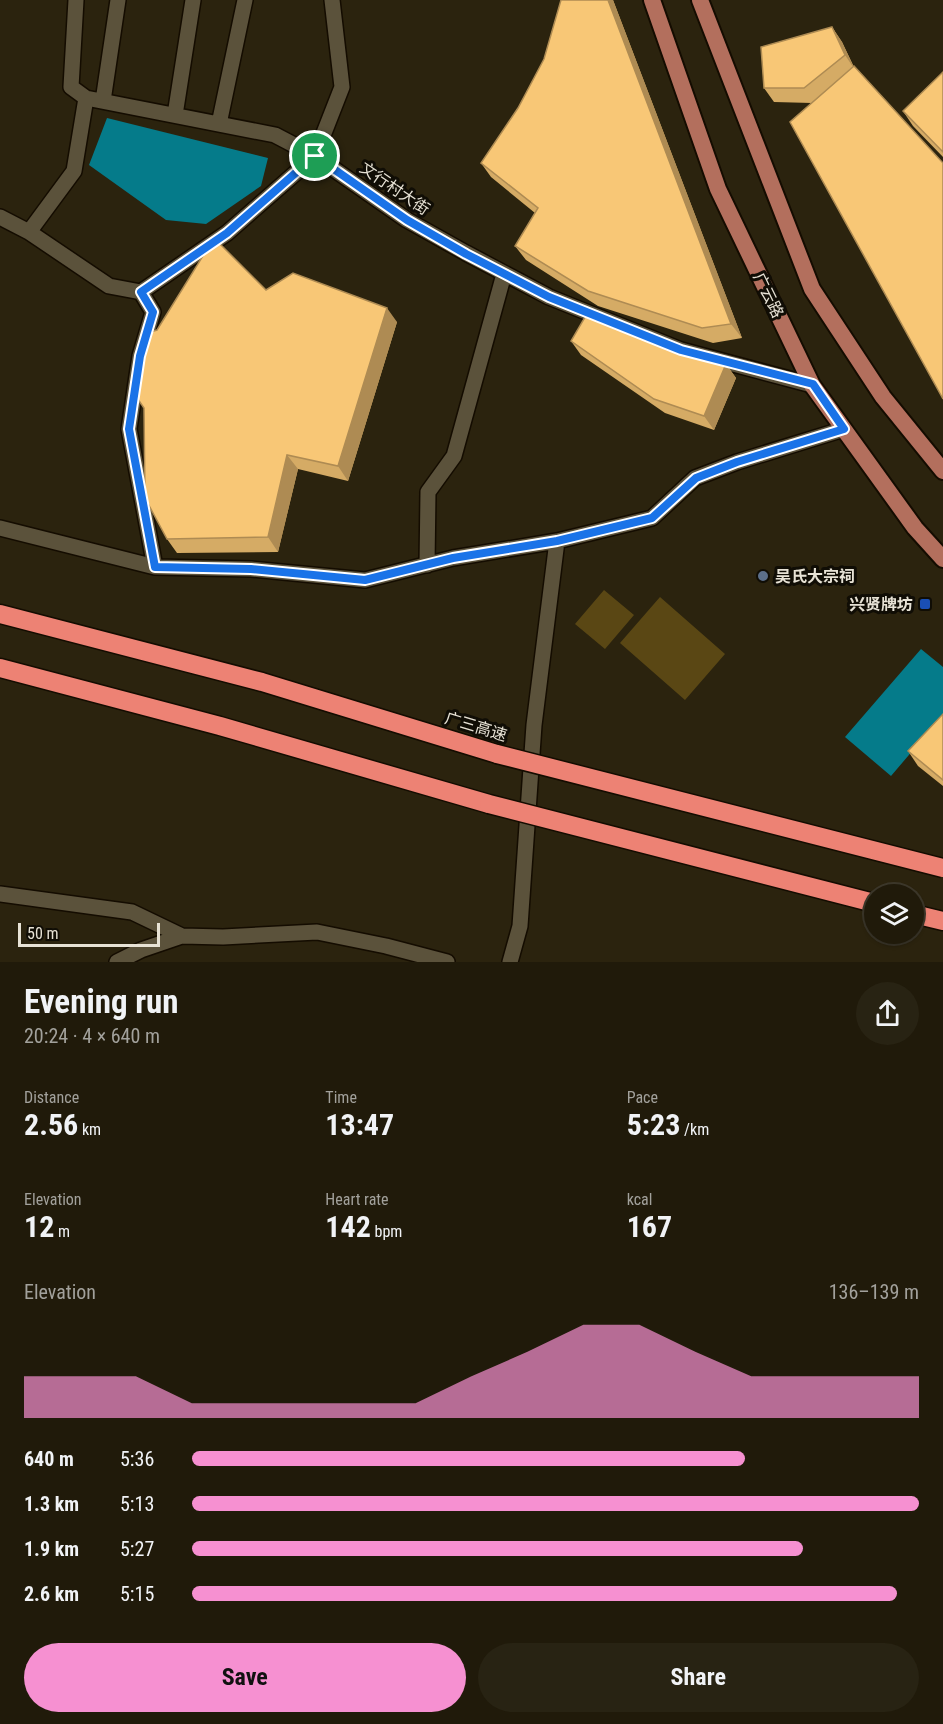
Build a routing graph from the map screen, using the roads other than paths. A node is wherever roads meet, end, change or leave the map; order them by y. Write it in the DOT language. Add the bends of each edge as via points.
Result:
graph roads {
  1 [pos="76,0"];
  2 [pos="118,0"];
  3 [pos="193,0"];
  4 [pos="245,0"];
  5 [pos="332,0"];
  6 [pos="652,0"];
  7 [pos="700,0"];
  8 [pos="86,98"];
  9 [pos="103,101"];
  10 [pos="175,116"];
  11 [pos="219,124"];
  12 [pos="315,156"];
  13 [pos="0,217"];
  14 [pos="29,232"];
  15 [pos="504,273"];
  16 [pos="141,292"];
  17 [pos="813,384"];
  18 [pos="844,429"];
  19 [pos="943,471"];
  20 [pos="0,528"];
  21 [pos="557,541"];
  22 [pos="943,559"];
  23 [pos="427,565"];
  24 [pos="155,567"];
  25 [pos="0,614"];
  26 [pos="0,668"];
  27 [pos="943,868"];
  28 [pos="0,894"];
  29 [pos="864,900"];
  30 [pos="924,916"];
  31 [pos="943,921"];
  32 [pos="182,936"];
  33 [pos="117,962"];
  34 [pos="447,962"];
  35 [pos="510,962"];
  1 -- 8 [label="street" via="71,87"];
  2 -- 9 [label="street"];
  3 -- 10 [label="street"];
  4 -- 11 [label="street"];
  5 -- 12 [label="street" via="342,87"];
  6 -- 17 [label="main road, 广云路" via="718,189"];
  7 -- 19 [label="main road" via="812,289 883,397"];
  8 -- 9 [label="street, 文行村大街"];
  8 -- 14 [label="street" via="74,171"];
  9 -- 10 [label="street, 文行村大街"];
  10 -- 11 [label="street, 文行村大街"];
  11 -- 12 [label="street, 文行村大街" via="275,135"];
  12 -- 15 [label="street, 文行村大街" via="407,220"];
  12 -- 16 [label="street" via="227,233"];
  13 -- 14 [label="street"];
  14 -- 16 [label="street" via="109,286"];
  15 -- 17 [label="street, 文行村大街" via="549,297 681,350"];
  15 -- 23 [label="street" via="454,456 428,492"];
  16 -- 24 [label="street" via="153,312 140,356 129,429"];
  17 -- 18 [label="main road, 广云路"];
  18 -- 21 [label="street" via="696,478 652,518"];
  18 -- 22 [label="main road, 广云路" via="915,528"];
  20 -- 24 [label="street"];
  21 -- 23 [label="street"];
  21 -- 35 [label="street" via="534,725 519,926"];
  23 -- 24 [label="street" via="365,580 251,569"];
  25 -- 27 [label="highway, 广三高速, bridge" via="262,682 497,754"];
  26 -- 29 [label="highway, bridge" via="220,726 489,804"];
  28 -- 32 [label="street" via="132,912"];
  30 -- 31 [label="highway"];
  32 -- 33 [label="street"];
  32 -- 34 [label="street" via="317,932"];
}
